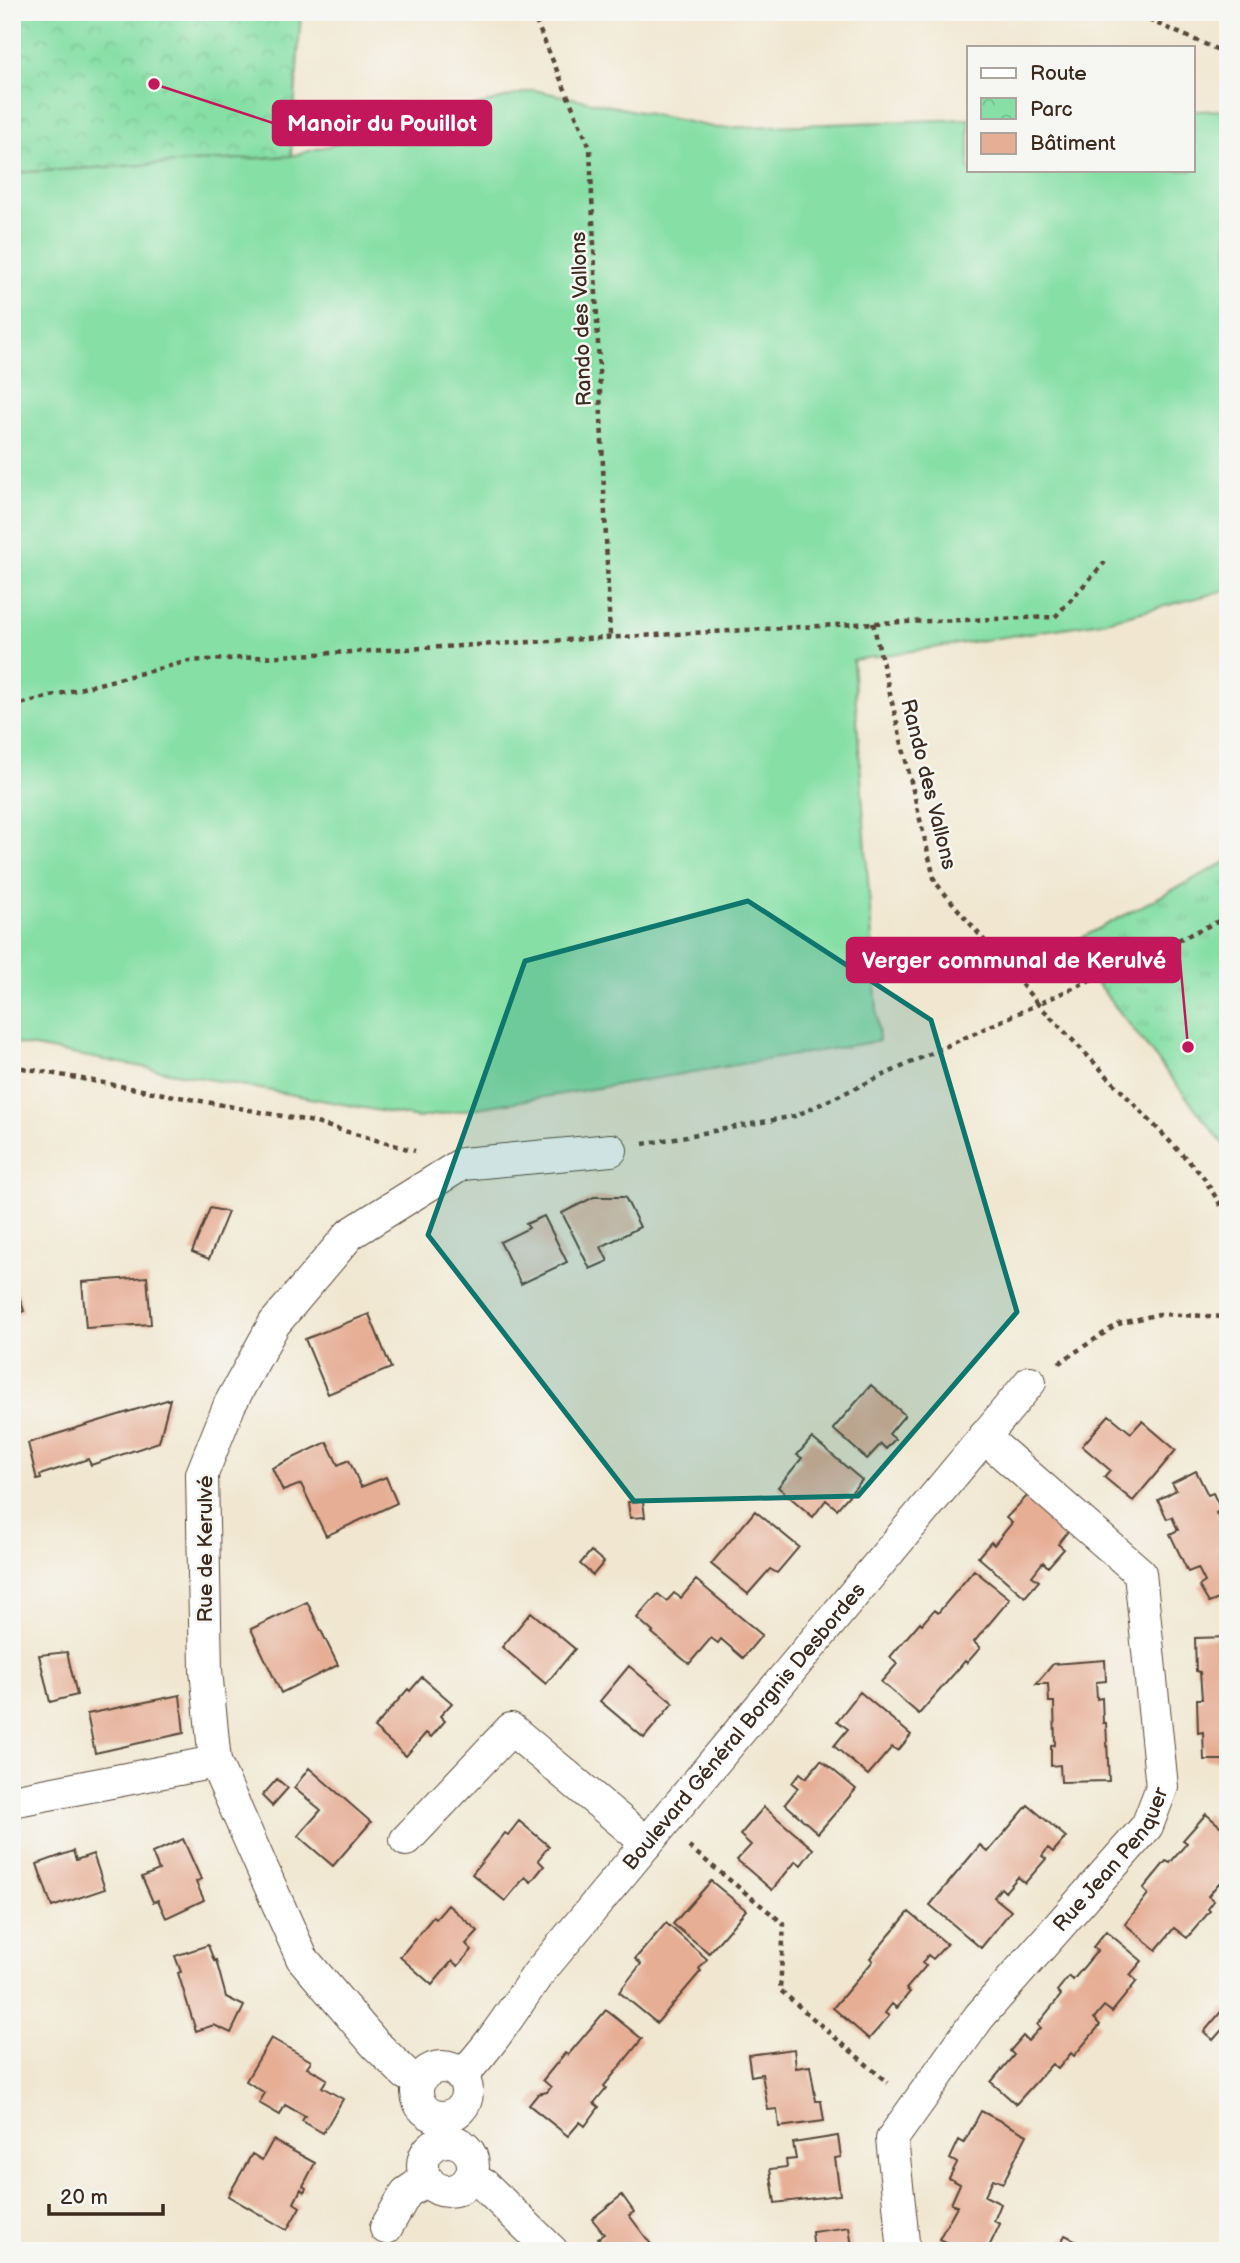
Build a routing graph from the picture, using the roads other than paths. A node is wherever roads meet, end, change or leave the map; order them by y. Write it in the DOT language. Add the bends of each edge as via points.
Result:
graph roads {
  1 [pos="611,1150"];
  2 [pos="1030,1382"];
  3 [pos="984,1437"];
  4 [pos="215,1762"];
  5 [pos="12,1801"];
  6 [pos="654,1834"];
  7 [pos="406,1840"];
  8 [pos="464,2087"];
  9 [pos="419,2092"];
  10 [pos="425,2170"];
  11 [pos="471,2171"];
  12 [pos="386,2228"];
  13 [pos="552,2251"];
  14 [pos="904,2251"];
  1 -- 4 [label="street, Rue de Kerulvé" via="462,1164 350,1234 274,1324 230,1404 202,1474 206,1670"];
  2 -- 3 [label="street, Boulevard Général Borgnis Desbordes"];
  3 -- 6 [label="street, Boulevard Général Borgnis Desbordes"];
  3 -- 14 [label="street, Rue Jean Penquer" via="1140,1573 1162,1787 1147,1826 979,2017 892,2139"];
  4 -- 5 [label="street"];
  4 -- 9 [label="street, Rue de Kerulvé" via="302,1958"];
  6 -- 7 [label="street" via="511,1729"];
  6 -- 8 [label="street, Boulevard Général Borgnis Desbordes" via="538,1974"];
  8 -- 9 [label="street" via="447,2067 439,2067 431,2070"];
  8 -- 9 [label="street" via="459,2111 445,2117 430,2114"];
  8 -- 11 [label="street"];
  9 -- 10 [label="street"];
  10 -- 11 [label="street" via="436,2188 451,2190 465,2184"];
  10 -- 11 [label="street" via="430,2148 445,2140 467,2149"];
  10 -- 12 [label="street"];
  11 -- 13 [label="street"];
}
